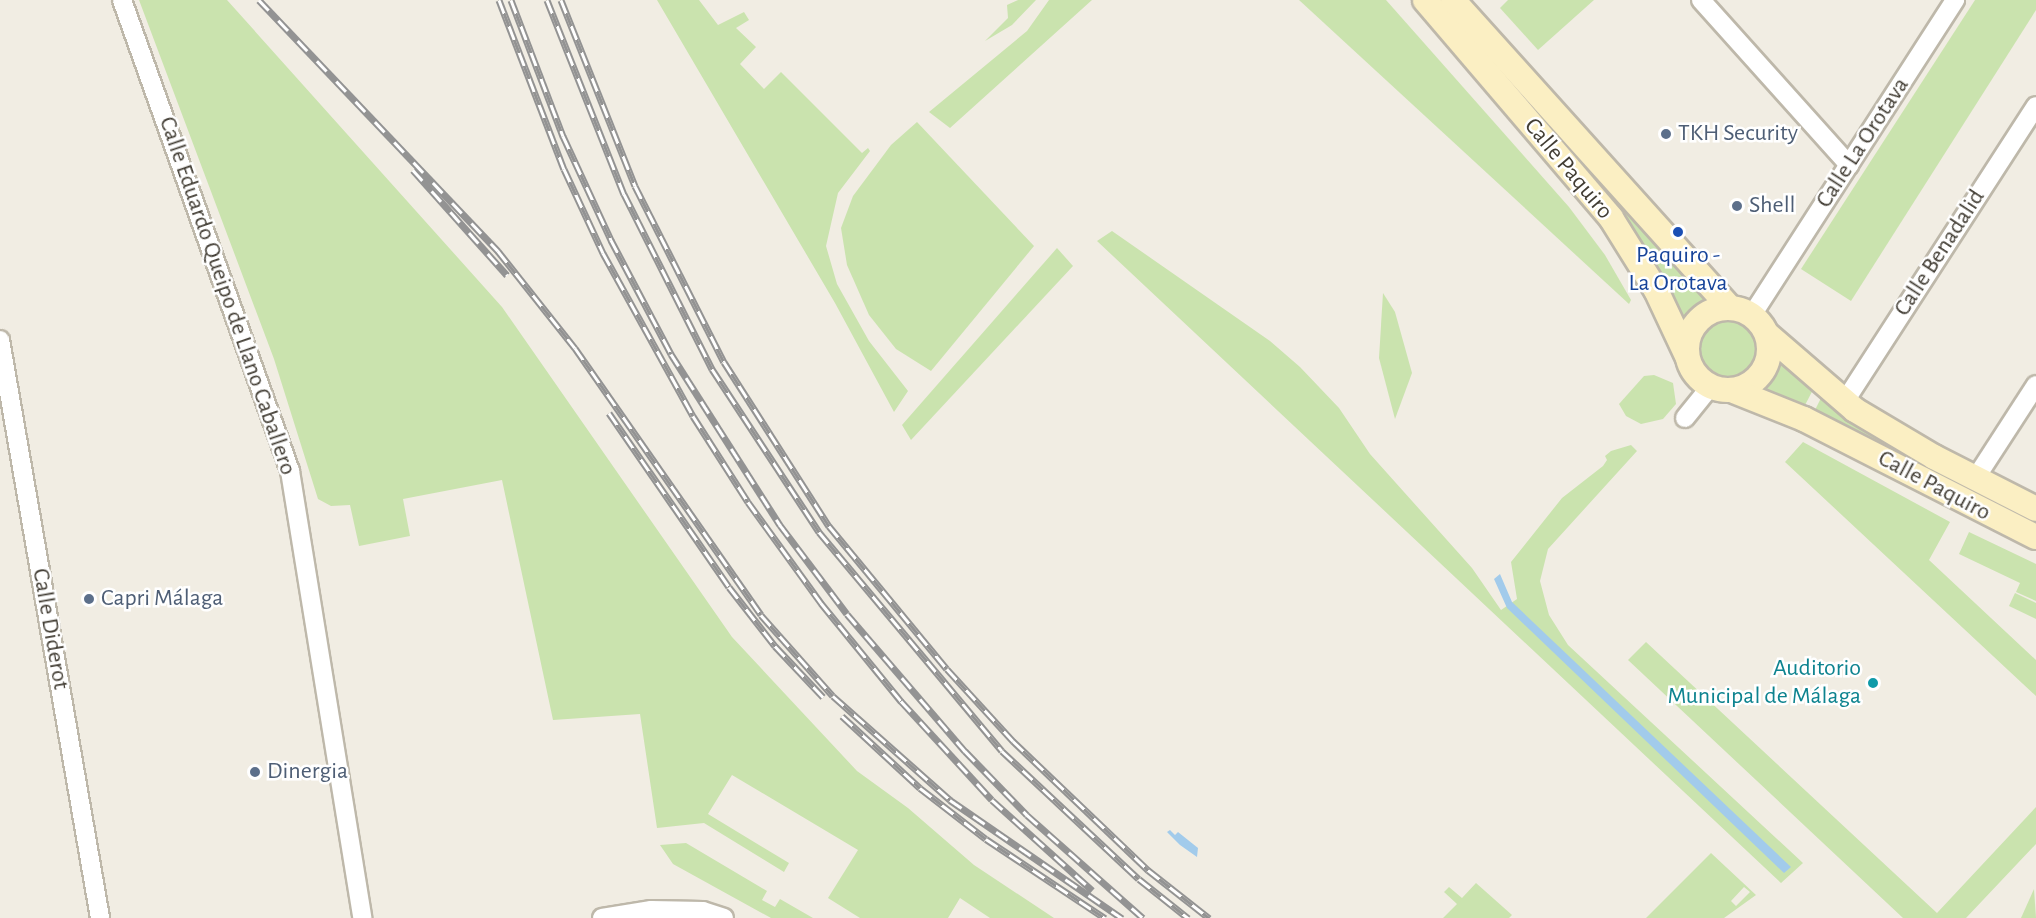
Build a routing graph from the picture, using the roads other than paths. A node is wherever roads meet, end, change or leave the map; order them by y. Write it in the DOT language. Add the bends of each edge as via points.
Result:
graph roads {
  1 [pos="122,0"];
  2 [pos="1425,0"];
  3 [pos="1453,0"];
  4 [pos="1701,0"];
  5 [pos="1955,0"];
  6 [pos="2036,106"];
  7 [pos="1849,165"];
  8 [pos="1729,307"];
  9 [pos="1752,315"];
  10 [pos="1767,334"];
  11 [pos="0,340"];
  12 [pos="1687,356"];
  13 [pos="2036,385"];
  14 [pos="1710,387"];
  15 [pos="1734,391"];
  16 [pos="1845,401"];
  17 [pos="1684,418"];
  18 [pos="1976,479"];
  19 [pos="2036,509"];
  20 [pos="2036,537"];
  21 [pos="652,914"];
  22 [pos="100,918"];
  23 [pos="362,918"];
  24 [pos="602,918"];
  25 [pos="724,918"];
  1 -- 23 [label="street, Calle Eduardo Queipo de Llano Caballero" via="290,471"];
  2 -- 12 [label="main road, Calle Paquiro" via="1611,218 1656,290"];
  3 -- 8 [label="main road, Calle Paquiro"];
  4 -- 7 [label="street"];
  5 -- 7 [label="street, Calle La Orotava"];
  6 -- 16 [label="street, Calle Benadalid"];
  7 -- 9 [label="street, Calle La Orotava"];
  8 -- 9 [label="main road"];
  8 -- 12 [label="main road" via="1701,317 1691,328"];
  9 -- 10 [label="main road"];
  10 -- 15 [label="main road" via="1769,352 1764,370 1751,384"];
  10 -- 16 [label="main road, Calle Paquiro"];
  11 -- 22 [label="street, Calle Diderot"];
  12 -- 14 [label="main road" via="1692,371"];
  13 -- 18 [label="street"];
  14 -- 15 [label="main road"];
  14 -- 17 [label="street"];
  15 -- 20 [label="main road, Calle Paquiro" via="1804,419"];
  16 -- 18 [label="main road, Calle Paquiro"];
  18 -- 19 [label="main road, Calle Paquiro"];
  21 -- 24 [label="street"];
  21 -- 25 [label="street" via="703,911"];
}
